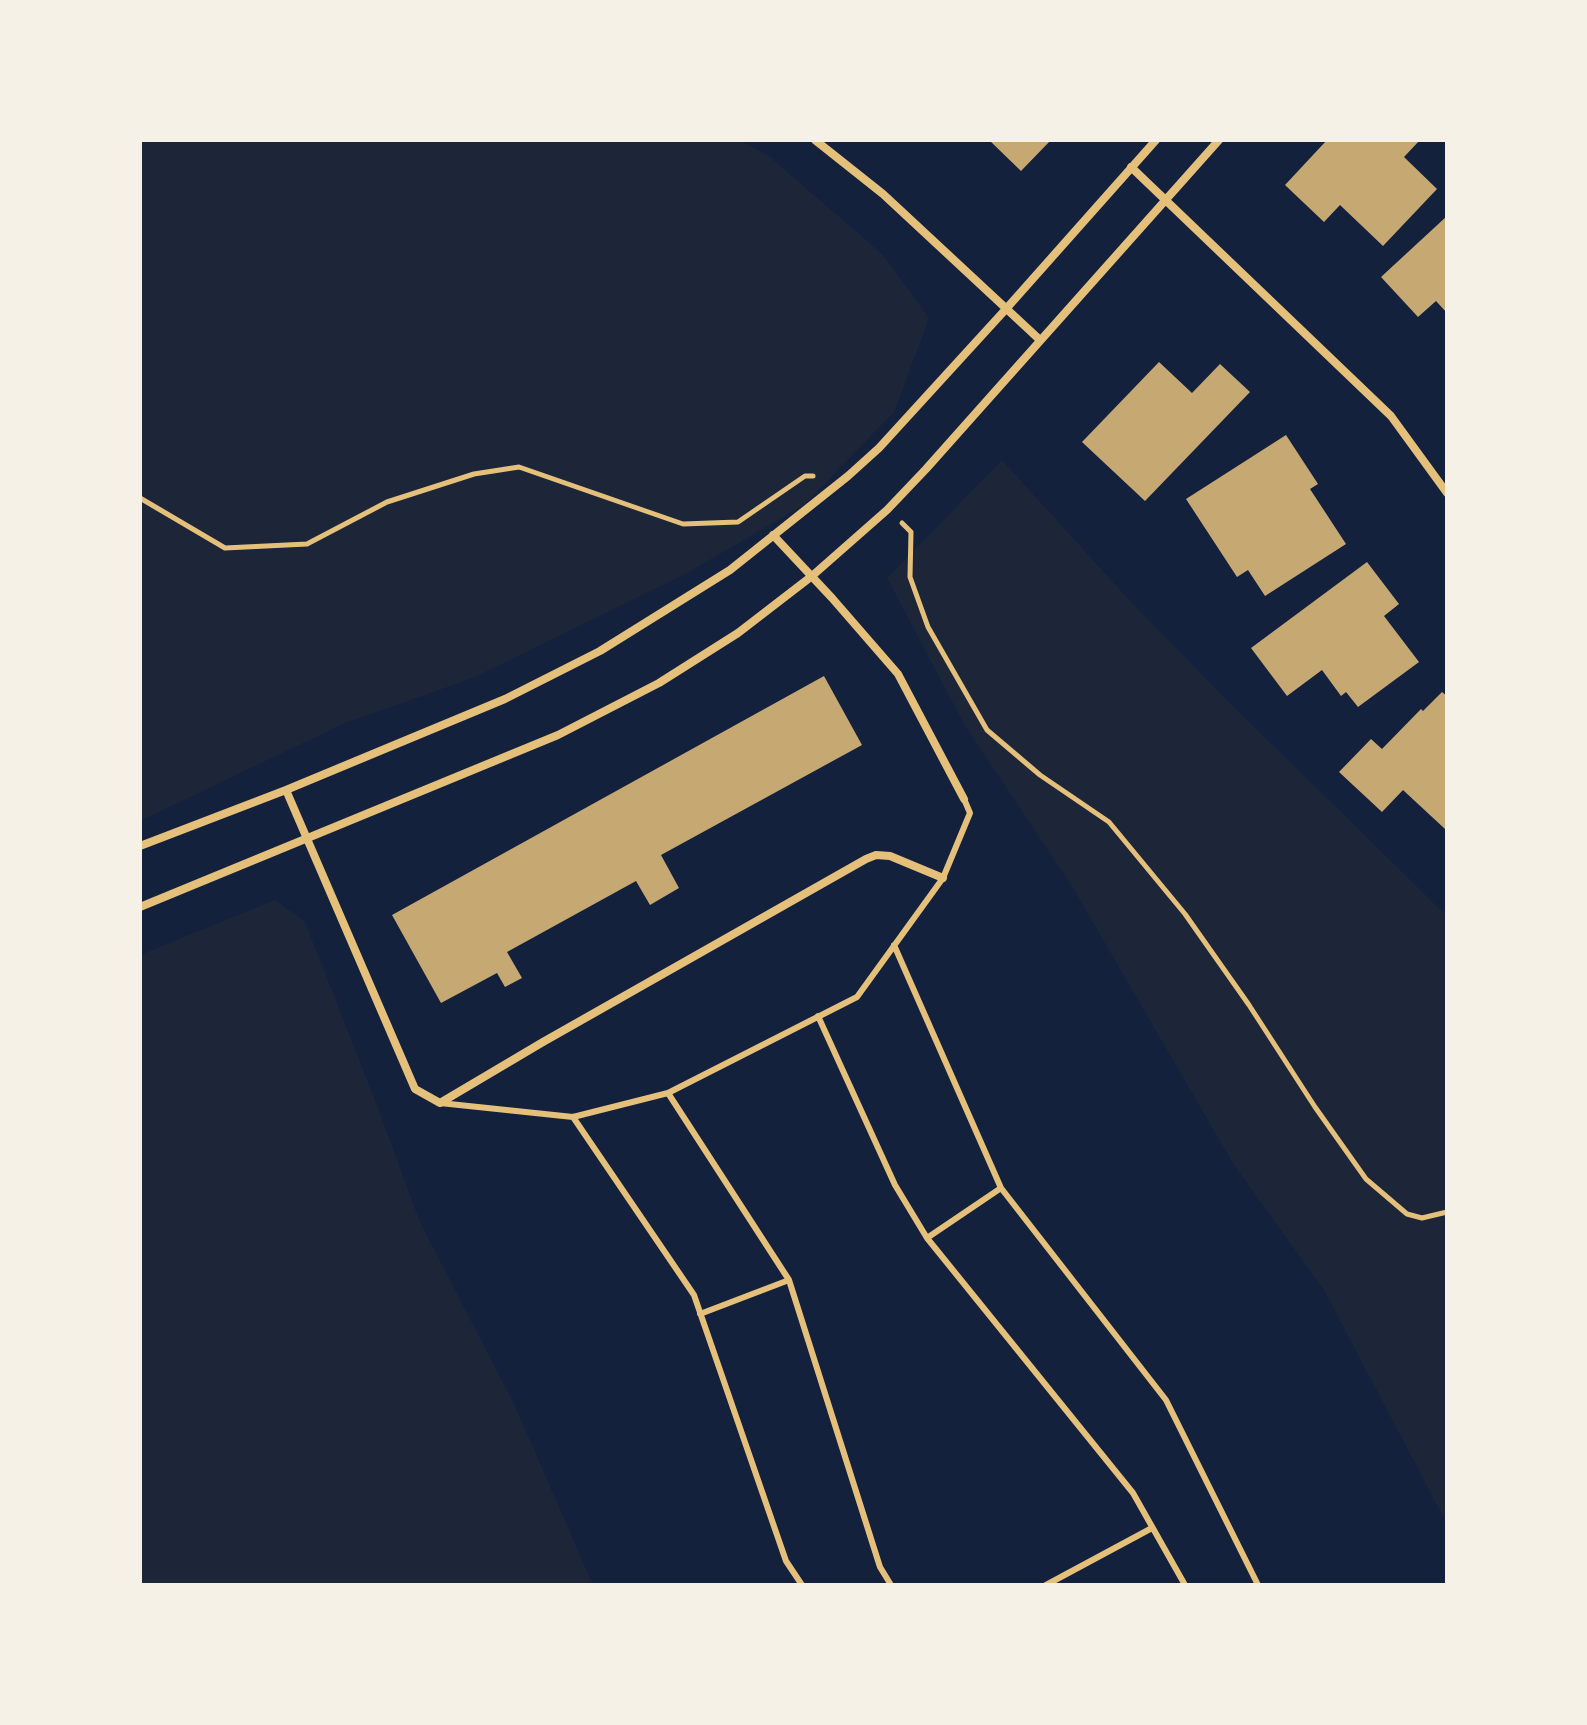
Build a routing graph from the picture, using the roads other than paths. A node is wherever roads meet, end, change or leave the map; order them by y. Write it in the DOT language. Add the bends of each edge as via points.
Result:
graph roads {
  1 [pos="815,140"];
  2 [pos="1156,140"];
  3 [pos="1219,140"];
  4 [pos="1131,167"];
  5 [pos="1165,199"];
  6 [pos="1006,309"];
  7 [pos="1040,340"];
  8 [pos="1447,493"];
  9 [pos="773,535"];
  10 [pos="812,576"];
  11 [pos="286,790"];
  12 [pos="964,799"];
  13 [pos="307,839"];
  14 [pos="140,846"];
  15 [pos="943,878"];
  16 [pos="140,907"];
  17 [pos="894,945"];
  18 [pos="818,1016"];
  19 [pos="668,1093"];
  20 [pos="440,1103"];
  21 [pos="573,1117"];
  22 [pos="1001,1188"];
  23 [pos="927,1238"];
  24 [pos="789,1280"];
  25 [pos="700,1314"];
  26 [pos="1152,1528"];
  27 [pos="802,1585"];
  28 [pos="891,1585"];
  29 [pos="1046,1585"];
  30 [pos="1185,1585"];
  31 [pos="1258,1585"];
  1 -- 6 [label="street" via="883,194"];
  2 -- 4 [label="street"];
  3 -- 5 [label="street"];
  4 -- 5 [label="street"];
  4 -- 6 [label="street"];
  5 -- 7 [label="street"];
  5 -- 8 [label="street" via="1391,416"];
  6 -- 7 [label="street"];
  6 -- 9 [label="street" via="879,448"];
  7 -- 10 [label="street" via="887,510"];
  9 -- 10 [label="street"];
  9 -- 11 [label="street" via="730,570 600,651 505,699"];
  10 -- 12 [label="street" via="898,674"];
  10 -- 13 [label="street" via="738,633 659,683 558,735"];
  11 -- 13 [label="street"];
  11 -- 14 [label="street"];
  12 -- 15 [label="lane" via="970,813"];
  13 -- 16 [label="street"];
  13 -- 20 [label="street" via="415,1089"];
  15 -- 17 [label="lane"];
  15 -- 20 [label="street" via="890,856 866,859"];
  17 -- 18 [label="lane" via="857,997"];
  17 -- 22 [label="lane"];
  18 -- 19 [label="lane"];
  18 -- 23 [label="lane" via="895,1185"];
  19 -- 21 [label="lane"];
  19 -- 24 [label="lane"];
  20 -- 21 [label="lane"];
  21 -- 25 [label="lane" via="694,1295"];
  22 -- 23 [label="lane"];
  22 -- 31 [label="lane" via="1166,1400"];
  23 -- 26 [label="lane" via="1133,1493"];
  24 -- 25 [label="lane"];
  24 -- 28 [label="lane" via="880,1567"];
  25 -- 27 [label="lane" via="786,1561"];
  26 -- 29 [label="lane"];
  26 -- 30 [label="lane"];
}
